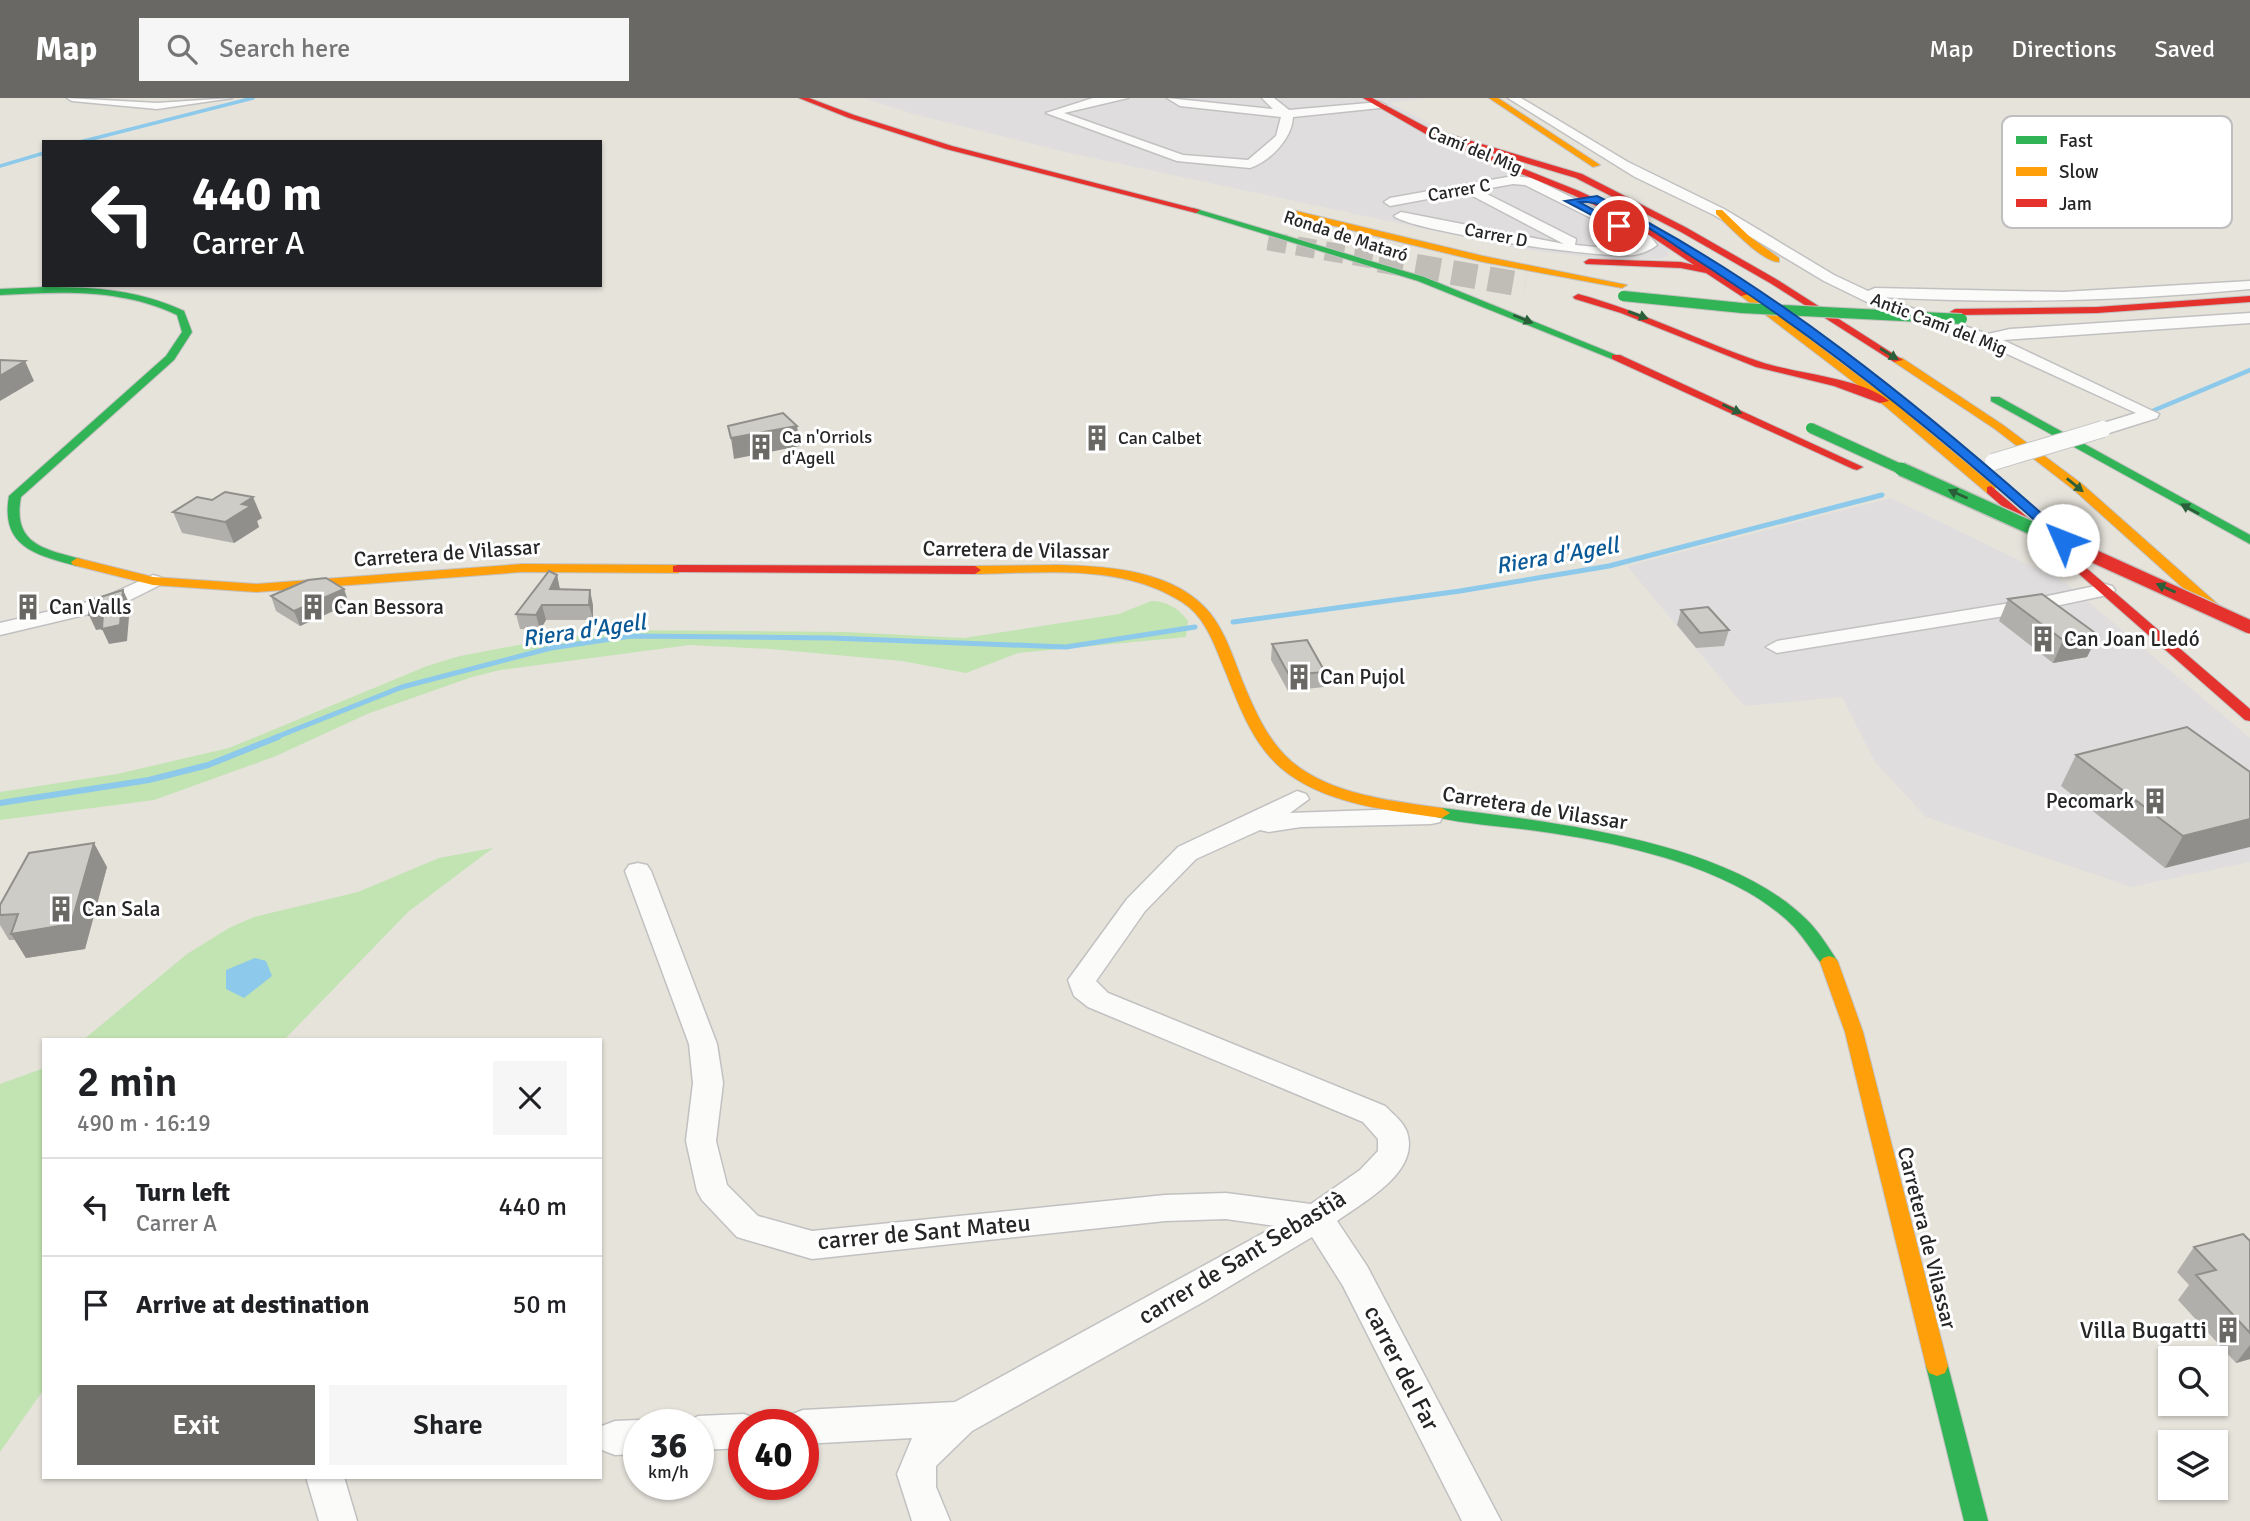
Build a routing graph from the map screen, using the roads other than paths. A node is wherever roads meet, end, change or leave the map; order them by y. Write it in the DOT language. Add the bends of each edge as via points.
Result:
graph roads {
  1 [pos="72,98"];
  2 [pos="227,98"];
  3 [pos="832,98"];
  4 [pos="849,98"];
  5 [pos="1123,98"];
  6 [pos="1172,98"];
  7 [pos="1267,98"];
  8 [pos="1479,98"];
  9 [pos="1493,98"];
  10 [pos="1513,98"];
  11 [pos="807,100"];
  12 [pos="1374,100"];
  13 [pos="879,108"];
  14 [pos="1287,114"];
  15 [pos="1405,117"];
  16 [pos="1442,135"];
  17 [pos="1625,165"];
  18 [pos="1530,175"];
  19 [pos="1468,189"];
  20 [pos="1553,193"];
  21 [pos="1571,195"];
  22 [pos="1588,198"];
  23 [pos="1084,199"];
  24 [pos="1390,202"];
  25 [pos="1719,212"];
  26 [pos="1147,214"];
  27 [pos="1401,216"];
  28 [pos="1654,227"];
  29 [pos="1735,228"];
  30 [pos="1684,230"];
  31 [pos="1268,241"];
  32 [pos="1770,242"];
  33 [pos="1572,247"];
  34 [pos="1679,249"];
  35 [pos="1642,264"];
  36 [pos="1710,271"];
  37 [pos="2250,285"];
  38 [pos="1537,286"];
  39 [pos="1622,290"];
  40 [pos="1853,290"];
  41 [pos="0,292"];
  42 [pos="1560,293"];
  43 [pos="1914,295"];
  44 [pos="2250,299"];
  45 [pos="2250,306"];
  46 [pos="1907,312"];
  47 [pos="1958,315"];
  48 [pos="2250,318"];
  49 [pos="1878,332"];
  50 [pos="1987,339"];
  51 [pos="1836,362"];
  52 [pos="1938,366"];
  53 [pos="1811,378"];
  54 [pos="1983,392"];
  55 [pos="1884,401"];
  56 [pos="1938,445"];
  57 [pos="1986,464"];
  58 [pos="1906,490"];
  59 [pos="1996,492"];
  60 [pos="2250,540"];
  61 [pos="2029,547"];
  62 [pos="153,580"];
  63 [pos="2105,590"];
  64 [pos="2139,598"];
  65 [pos="2250,627"];
  66 [pos="0,629"];
  67 [pos="2250,641"];
  68 [pos="1777,647"];
  69 [pos="1246,705"];
  70 [pos="2250,706"];
  71 [pos="2250,717"];
  72 [pos="1280,737"];
  73 [pos="1309,783"];
  74 [pos="1451,810"];
  75 [pos="638,871"];
  76 [pos="1317,1218"];
  77 [pos="959,1419"];
  78 [pos="819,1426"];
  79 [pos="326,1479"];
  80 [pos="338,1521"];
  81 [pos="931,1521"];
  82 [pos="1482,1521"];
  83 [pos="1976,1521"];
  1 -- 2 [label="street" via="157,106"];
  65 -- 3 [label="main road, Ronda de Mataró, one-way, bridge" via="1663,361 1504,296 1238,210 955,140"];
  4 -- 13 [label="main road"];
  5 -- 14 [label="street" via="1052,113 1181,158 1250,164 1284,132"];
  6 -- 14 [label="street" via="1180,103"];
  7 -- 14 [label="street"];
  8 -- 30 [label="main road"];
  9 -- 49 [label="main road" via="1650,198"];
  10 -- 17 [label="street, Antic Camí del Mig"];
  11 -- 23 [label="main road" via="821,112 908,147"];
  11 -- 58 [label="main road, Ronda de Mataró, one-way" via="934,145 1229,219 1480,301 1642,368"];
  12 -- 14 [label="street"];
  12 -- 15 [label="main road, Camí del Mig"];
  15 -- 16 [label="main road"];
  15 -- 21 [label="main road, Camí del Mig" via="1436,136"];
  16 -- 18 [label="main road, Camí del Mig"];
  16 -- 30 [label="main road" via="1569,172"];
  17 -- 25 [label="street, Antic Camí del Mig"];
  17 -- 29 [label="street, Antic Camí del Mig"];
  18 -- 19 [label="street, Carrer C"];
  18 -- 20 [label="street"];
  18 -- 21 [label="street, Camí del Mig"];
  18 -- 28 [label="main road, Camí del Mig" via="1597,197"];
  19 -- 24 [label="street, Carrer C"];
  19 -- 33 [label="street"];
  20 -- 21 [label="main road"];
  21 -- 22 [label="main road"];
  21 -- 33 [label="street, Carrer D" via="1650,245 1643,252 1620,254"];
  22 -- 28 [label="street, Camí del Mig"];
  22 -- 34 [label="main road, Camí del Mig"];
  25 -- 29 [label="main road"];
  25 -- 32 [label="street, Antic Camí del Mig"];
  26 -- 31 [label="main road"];
  27 -- 33 [label="street, Carrer D"];
  28 -- 57 [label="main road, Camí del Mig" via="1817,336"];
  29 -- 32 [label="street, Antic Camí del Mig"];
  29 -- 49 [label="main road"];
  30 -- 67 [label="main road, one-way" via="1915,370 1998,427 2078,487"];
  32 -- 40 [label="street, Antic Camí del Mig"];
  34 -- 35 [label="main road" via="1674,259"];
  34 -- 36 [label="main road, Camí del Mig"];
  35 -- 36 [label="main road"];
  35 -- 39 [label="main road" via="1535,255 1274,206"];
  36 -- 51 [label="main road, Camí del Mig"];
  37 -- 43 [label="street" via="2093,298"];
  38 -- 39 [label="main road"];
  39 -- 47 [label="main road, bridge" via="1742,308"];
  40 -- 43 [label="street"];
  40 -- 46 [label="street, Antic Camí del Mig"];
  41 -- 62 [label="main road, Carretera de Vilassar" via="126,294 168,303 188,321 182,345 15,496 6,511 10,533 32,550"];
  42 -- 53 [label="main road, one-way" via="1614,306 1759,365"];
  43 -- 46 [label="street" via="1896,301"];
  44 -- 47 [label="main road"];
  45 -- 47 [label="main road" via="2107,317"];
  46 -- 50 [label="street, Antic Camí del Mig"];
  48 -- 50 [label="street"];
  49 -- 52 [label="main road"];
  50 -- 57 [label="street, Antic Camí del Mig, bridge" via="2151,414"];
  51 -- 53 [label="main road" via="1833,369"];
  51 -- 55 [label="main road, Camí del Mig"];
  53 -- 55 [label="main road" via="1851,385"];
  60 -- 54 [label="main road, one-way"];
  55 -- 56 [label="main road, Camí del Mig"];
  56 -- 57 [label="street, Camí del Mig"];
  56 -- 59 [label="main road, Camí del Mig"];
  57 -- 59 [label="street, Camí del Mig" via="1978,470"];
  57 -- 70 [label="main road, Camí del Mig" via="2132,605"];
  59 -- 63 [label="main road, Camí del Mig"];
  61 -- 64 [label="main road"];
  62 -- 66 [label="street" via="107,604"];
  62 -- 69 [label="main road, Carretera de Vilassar" via="257,588 510,568 1102,570 1157,583 1203,611 1212,622"];
  63 -- 68 [label="street"];
  63 -- 71 [label="main road, Camí del Mig"];
  69 -- 72 [label="main road"];
  69 -- 73 [label="main road, Carretera de Vilassar" via="1280,759"];
  72 -- 73 [label="main road"];
  72 -- 73 [label="main road"];
  73 -- 74 [label="main road, Carretera de Vilassar" via="1364,799"];
  73 -- 74 [label="main road" via="1357,784"];
  73 -- 74 [label="street" via="1325,821"];
  73 -- 76 [label="street, carrer de Sant Sebastià" via="1244,828 1187,853 1136,905 1082,979 1084,989 1098,1000 1374,1114 1393,1135 1393,1156 1383,1169"];
  74 -- 83 [label="main road, Carretera de Vilassar" via="1657,849 1755,891 1787,912 1817,941 1835,971 1859,1056"];
  75 -- 76 [label="street, carrer de Sant Mateu" via="703,1044 708,1083 701,1141 713,1191 748,1227 812,1245 1165,1208 1226,1206"];
  76 -- 77 [label="street, carrer de Sant Sebastià"];
  76 -- 82 [label="street, carrer del Far" via="1355,1276"];
  77 -- 78 [label="street"];
  77 -- 81 [label="street, carrer de Sant Sebastià" via="923,1447 917,1468 916,1490"];
  79 -- 80 [label="street"];
}
